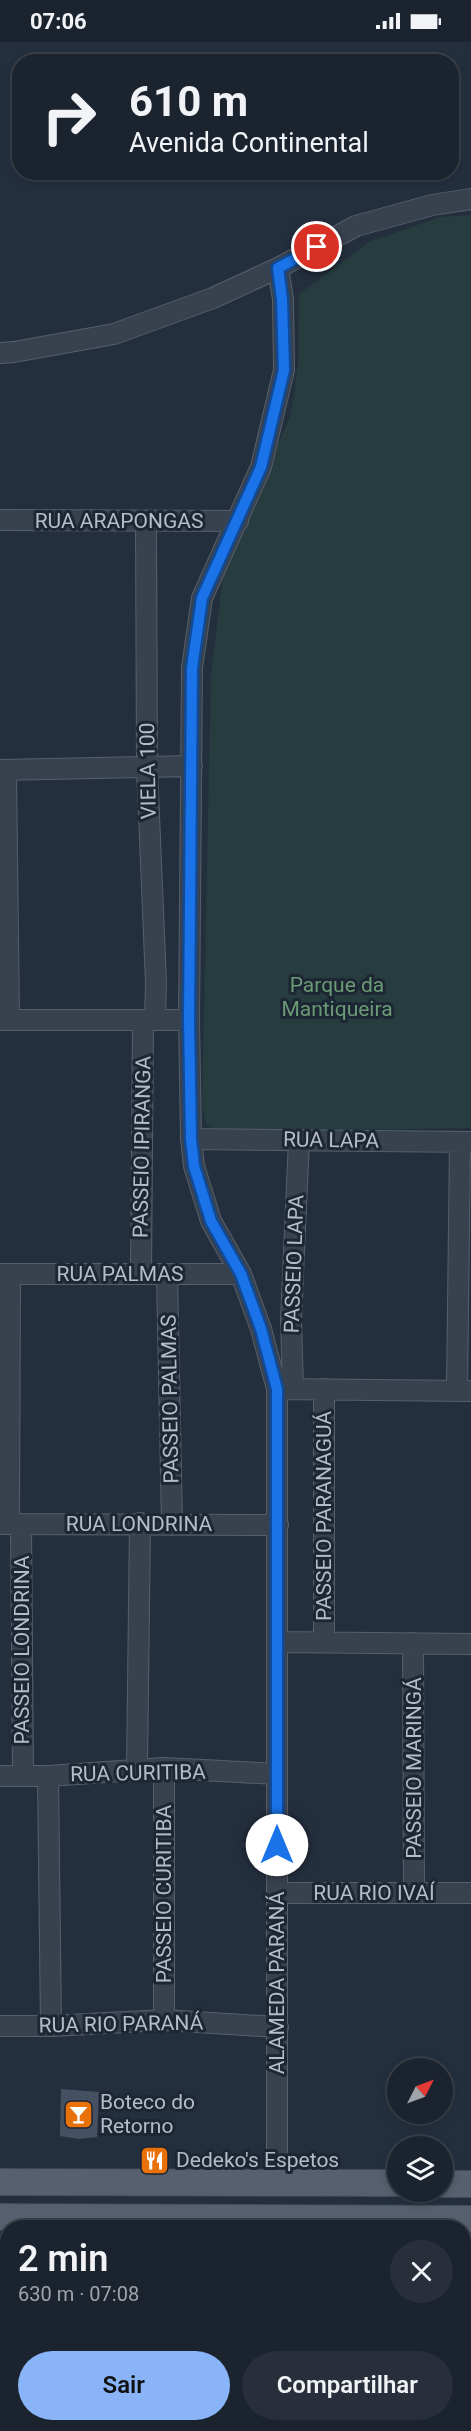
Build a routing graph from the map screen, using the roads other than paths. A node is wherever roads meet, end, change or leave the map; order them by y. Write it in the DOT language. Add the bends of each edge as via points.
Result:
graph roads {
  1 [pos="471,200"];
  2 [pos="278,268"];
  3 [pos="0,353"];
  4 [pos="0,520"];
  5 [pos="146,521"];
  6 [pos="238,521"];
  7 [pos="192,766"];
  8 [pos="147,767"];
  9 [pos="3,770"];
  10 [pos="4,1020"];
  11 [pos="149,1020"];
  12 [pos="189,1020"];
  13 [pos="191,1139"];
  14 [pos="299,1140"];
  15 [pos="465,1142"];
  16 [pos="5,1274"];
  17 [pos="141,1274"];
  18 [pos="167,1274"];
  19 [pos="241,1274"];
  20 [pos="285,1389"];
  21 [pos="324,1389"];
  22 [pos="464,1391"];
  23 [pos="140,1523"];
  24 [pos="10,1524"];
  25 [pos="172,1525"];
  26 [pos="278,1525"];
  27 [pos="278,1641"];
  28 [pos="324,1642"];
  29 [pos="413,1643"];
  30 [pos="471,1644"];
  31 [pos="164,1768"];
  32 [pos="137,1770"];
  33 [pos="277,1774"];
  34 [pos="0,1776"];
  35 [pos="23,1776"];
  36 [pos="48,1776"];
  37 [pos="277,1893"];
  38 [pos="414,1893"];
  39 [pos="471,1893"];
  40 [pos="164,2020"];
  41 [pos="0,2026"];
  42 [pos="51,2026"];
  43 [pos="278,2026"];
  44 [pos="0,2182"];
  45 [pos="110,2182"];
  46 [pos="277,2183"];
  47 [pos="387,2183"];
  48 [pos="453,2184"];
  49 [pos="471,2184"];
  50 [pos="0,2217"];
  51 [pos="105,2217"];
  52 [pos="471,2219"];
  53 [pos="118,2220"];
  54 [pos="386,2220"];
  1 -- 2 [label="street" via="432,205 356,226"];
  2 -- 3 [label="street" via="213,298 114,334"];
  2 -- 6 [label="street, ALAMEDA PARANÁ" via="284,370 261,467"];
  4 -- 5 [label="street, RUA ARAPONGAS"];
  5 -- 6 [label="street, RUA ARAPONGAS"];
  5 -- 8 [label="street, VIELA 100"];
  6 -- 7 [label="street, ALAMEDA PARANÁ" via="202,598 192,668"];
  7 -- 8 [label="street"];
  7 -- 12 [label="street, ALAMEDA PARANÁ"];
  8 -- 9 [label="street"];
  8 -- 11 [label="street, VIELA 100" via="156,983"];
  9 -- 10 [label="street"];
  10 -- 11 [label="street"];
  11 -- 12 [label="street"];
  11 -- 17 [label="street, PASSEIO IPIRANGA"];
  12 -- 13 [label="street, ALAMEDA PARANÁ"];
  13 -- 14 [label="street, RUA LAPA"];
  13 -- 19 [label="street, ALAMEDA PARANÁ" via="194,1166 211,1221"];
  14 -- 15 [label="street, RUA LAPA"];
  14 -- 20 [label="street, PASSEIO LAPA"];
  15 -- 22 [label="street"];
  16 -- 17 [label="street, RUA PALMAS"];
  16 -- 24 [label="street"];
  17 -- 18 [label="street, RUA PALMAS"];
  18 -- 19 [label="street, RUA PALMAS"];
  18 -- 25 [label="street, PASSEIO PALMAS"];
  19 -- 20 [label="street, ALAMEDA PARANÁ"];
  20 -- 21 [label="street"];
  20 -- 26 [label="street, ALAMEDA PARANÁ"];
  21 -- 22 [label="street"];
  21 -- 28 [label="street, PASSEIO PARANAGUÁ"];
  23 -- 24 [label="street, RUA LONDRINA"];
  23 -- 25 [label="street, RUA LONDRINA"];
  23 -- 32 [label="street"];
  24 -- 35 [label="street, PASSEIO LONDRINA"];
  25 -- 26 [label="street, RUA LONDRINA"];
  26 -- 27 [label="street, ALAMEDA PARANÁ"];
  27 -- 28 [label="street"];
  27 -- 33 [label="street, ALAMEDA PARANÁ"];
  28 -- 29 [label="street"];
  29 -- 30 [label="street"];
  29 -- 38 [label="street, PASSEIO MARINGÁ"];
  31 -- 32 [label="street, RUA CURITIBA"];
  31 -- 33 [label="street, RUA CURITIBA"];
  31 -- 40 [label="street, PASSEIO CURITIBA"];
  32 -- 36 [label="street, RUA CURITIBA"];
  33 -- 37 [label="street, ALAMEDA PARANÁ"];
  34 -- 35 [label="street, RUA CURITIBA"];
  35 -- 36 [label="street, RUA CURITIBA"];
  36 -- 42 [label="street"];
  37 -- 38 [label="street, RUA RIO IVAÍ"];
  37 -- 43 [label="street, ALAMEDA PARANÁ"];
  38 -- 39 [label="street, RUA RIO IVAÍ"];
  40 -- 42 [label="street, RUA RIO PARANÁ"];
  40 -- 43 [label="street, RUA RIO PARANÁ"];
  41 -- 42 [label="street, RUA RIO PARANÁ"];
  43 -- 46 [label="street, ALAMEDA PARANÁ"];
  44 -- 45 [label="main road"];
  45 -- 46 [label="main road"];
  45 -- 51 [label="main road" via="99,2192 96,2205"];
  46 -- 47 [label="main road"];
  48 -- 49 [label="main road"];
  50 -- 51 [label="main road"];
  51 -- 53 [label="main road"];
  52 -- 54 [label="main road"];
}
